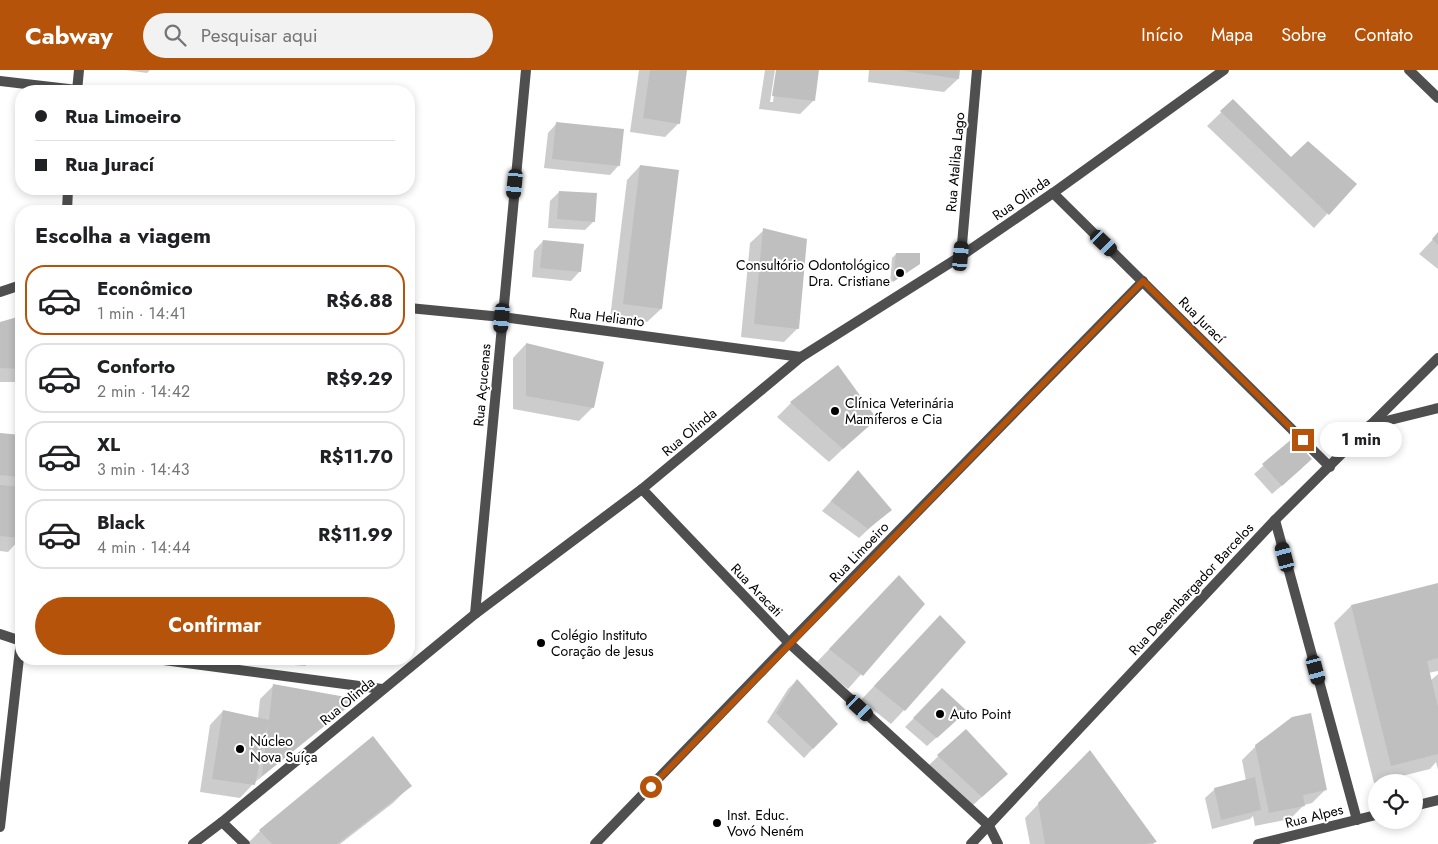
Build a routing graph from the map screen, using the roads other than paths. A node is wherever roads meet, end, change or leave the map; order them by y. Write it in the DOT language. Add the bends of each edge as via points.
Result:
graph roads {
  1 [pos="79,70"];
  2 [pos="526,70"];
  3 [pos="976,70"];
  4 [pos="1224,70"];
  5 [pos="1409,70"];
  6 [pos="0,82"];
  7 [pos="26,85"];
  8 [pos="78,85"];
  9 [pos="1438,98"];
  10 [pos="1053,193"];
  11 [pos="961,256"];
  12 [pos="1143,281"];
  13 [pos="15,287"];
  14 [pos="0,292"];
  15 [pos="415,309"];
  16 [pos="502,318"];
  17 [pos="801,357"];
  18 [pos="1438,358"];
  19 [pos="1438,408"];
  20 [pos="1370,425"];
  21 [pos="1330,466"];
  22 [pos="642,490"];
  23 [pos="1275,520"];
  24 [pos="475,614"];
  25 [pos="0,634"];
  26 [pos="15,638"];
  27 [pos="789,643"];
  28 [pos="415,662"];
  29 [pos="18,665"];
  30 [pos="201,665"];
  31 [pos="412,665"];
  32 [pos="382,689"];
  33 [pos="1438,800"];
  34 [pos="1423,804"];
  35 [pos="1368,817"];
  36 [pos="1357,820"];
  37 [pos="222,822"];
  38 [pos="988,826"];
  39 [pos="0,827"];
  40 [pos="193,844"];
  41 [pos="245,844"];
  42 [pos="595,844"];
  43 [pos="971,844"];
  44 [pos="998,844"];
  45 [pos="1258,844"];
  1 -- 8 [label="street"];
  2 -- 16 [label="street, Rua Açucenas"];
  3 -- 11 [label="street, Rua Ataliba Lago"];
  4 -- 10 [label="street, Rua Olinda"];
  5 -- 9 [label="street"];
  6 -- 7 [label="street"];
  10 -- 11 [label="street, Rua Olinda"];
  10 -- 12 [label="street, Rua Jurací"];
  11 -- 17 [label="street, Rua Olinda"];
  12 -- 21 [label="street, Rua Jurací"];
  12 -- 27 [label="street, Rua Limoeiro"];
  13 -- 14 [label="street"];
  15 -- 16 [label="street, Rua Helianto"];
  16 -- 17 [label="street, Rua Helianto"];
  16 -- 24 [label="street, Rua Açucenas"];
  17 -- 22 [label="street, Rua Olinda"];
  18 -- 20 [label="street, Rua Desembargador Barcelos"];
  19 -- 20 [label="street"];
  20 -- 21 [label="street, Rua Desembargador Barcelos"];
  21 -- 23 [label="street, Rua Desembargador Barcelos"];
  22 -- 24 [label="street, Rua Olinda"];
  22 -- 27 [label="street, Rua Aracati"];
  23 -- 36 [label="street"];
  23 -- 38 [label="street, Rua Desembargador Barcelos"];
  24 -- 28 [label="street, Rua Olinda"];
  25 -- 26 [label="street"];
  27 -- 38 [label="street, Rua Aracati"];
  27 -- 42 [label="street, Rua Limoeiro"];
  29 -- 39 [label="street"];
  30 -- 32 [label="street"];
  31 -- 32 [label="street, Rua Olinda"];
  32 -- 37 [label="street, Rua Olinda"];
  33 -- 34 [label="street"];
  35 -- 36 [label="street, Rua Alpes"];
  36 -- 45 [label="street, Rua Alpes"];
  37 -- 40 [label="street, Rua Olinda"];
  37 -- 41 [label="street"];
  38 -- 43 [label="street, Rua Desembargador Barcelos"];
  38 -- 44 [label="street, Rua Aracati"];
}
